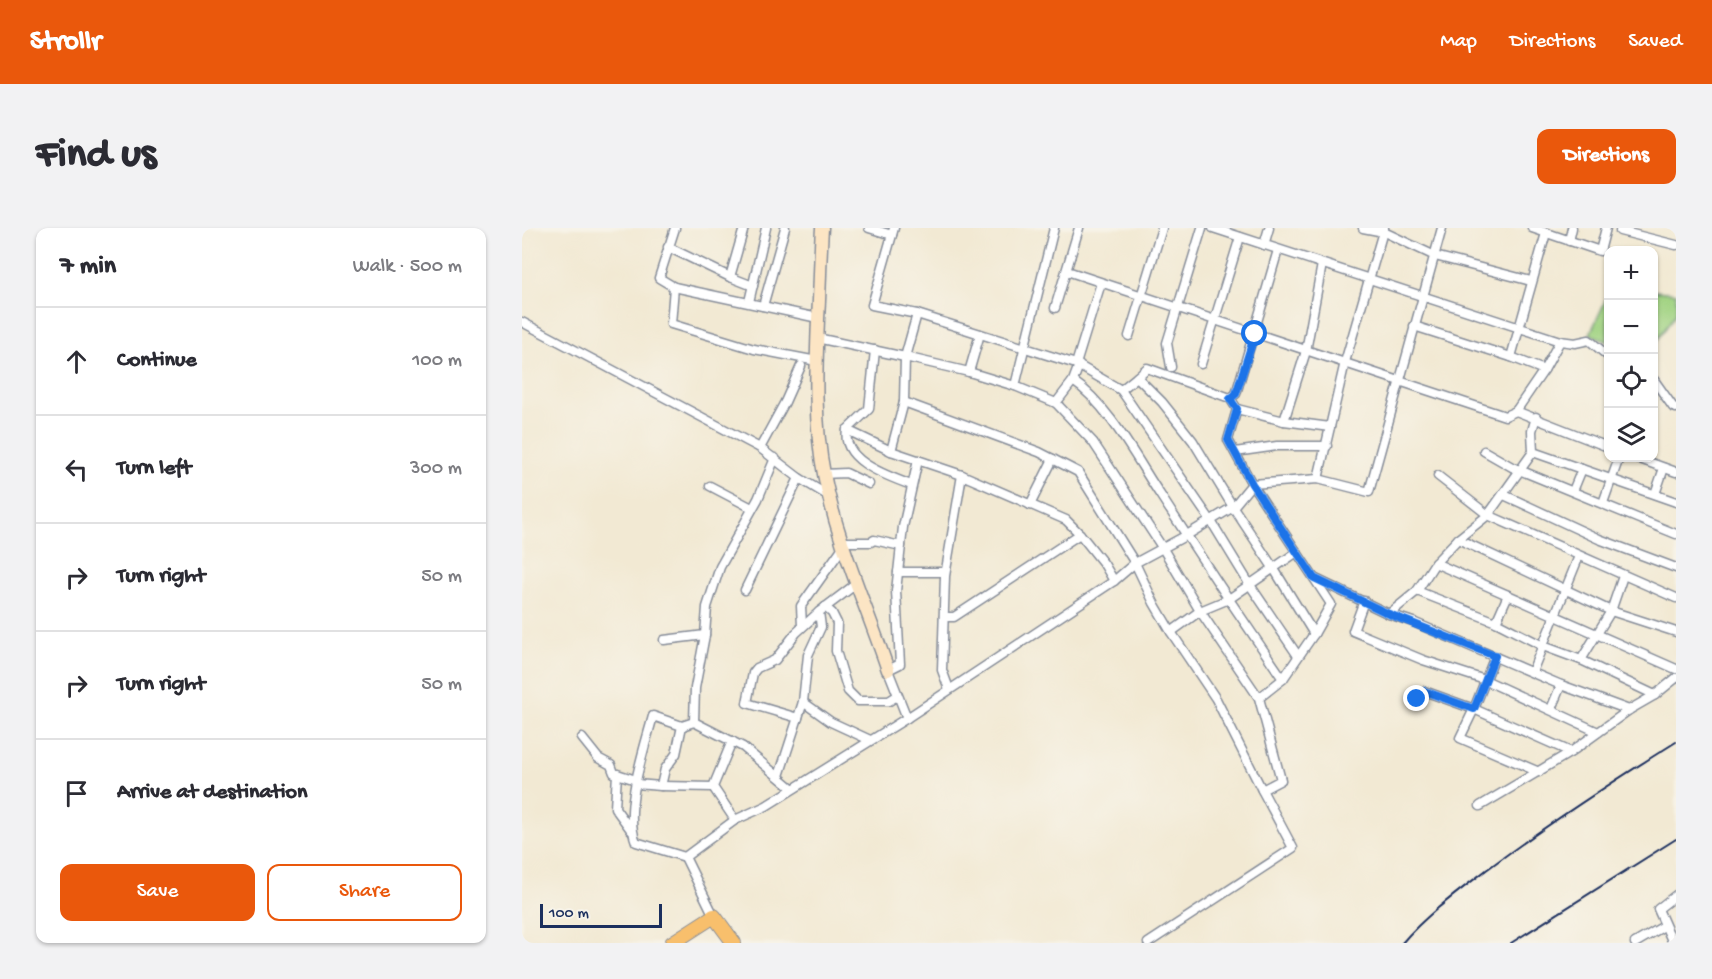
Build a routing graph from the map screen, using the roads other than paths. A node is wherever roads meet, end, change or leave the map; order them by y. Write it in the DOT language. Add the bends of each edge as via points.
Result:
graph roads {
  1 [pos="675,228"];
  2 [pos="744,228"];
  3 [pos="766,228"];
  4 [pos="785,228"];
  5 [pos="822,228"];
  6 [pos="869,228"];
  7 [pos="1054,228"];
  8 [pos="1079,228"];
  9 [pos="1162,228"];
  10 [pos="1202,228"];
  11 [pos="1213,228"];
  12 [pos="1269,228"];
  13 [pos="1363,228"];
  14 [pos="1442,228"];
  15 [pos="1532,228"];
  16 [pos="1572,228"];
  17 [pos="1606,228"];
  18 [pos="1384,230"];
  19 [pos="1620,231"];
  20 [pos="893,232"];
  21 [pos="1545,233"];
  22 [pos="1240,237"];
  23 [pos="1569,241"];
  24 [pos="1264,245"];
  25 [pos="1676,245"];
  26 [pos="668,247"];
  27 [pos="1278,250"];
  28 [pos="1435,256"];
  29 [pos="1322,264"];
  30 [pos="1066,271"];
  31 [pos="730,278"];
  32 [pos="1371,279"];
  33 [pos="1531,281"];
  34 [pos="1101,283"];
  35 [pos="753,286"];
  36 [pos="674,287"];
  37 [pos="1423,294"];
  38 [pos="1142,295"];
  39 [pos="749,302"];
  40 [pos="763,306"];
  41 [pos="1179,307"];
  42 [pos="1055,308"];
  43 [pos="916,314"];
  44 [pos="819,318"];
  45 [pos="1214,320"];
  46 [pos="522,322"];
  47 [pos="1414,326"];
  48 [pos="1520,327"];
  49 [pos="980,334"];
  50 [pos="1255,334"];
  51 [pos="1129,336"];
  52 [pos="817,338"];
  53 [pos="1560,340"];
  54 [pos="1025,348"];
  55 [pos="875,350"];
  56 [pos="1306,351"];
  57 [pos="1606,354"];
  58 [pos="905,357"];
  59 [pos="1511,357"];
  60 [pos="817,361"];
  61 [pos="1345,362"];
  62 [pos="1077,364"];
  63 [pos="1201,364"];
  64 [pos="801,366"];
  65 [pos="1171,367"];
  66 [pos="1544,370"];
  67 [pos="969,372"];
  68 [pos="1137,377"];
  69 [pos="1073,381"];
  70 [pos="1400,382"];
  71 [pos="1015,386"];
  72 [pos="1658,387"];
  73 [pos="1121,390"];
  74 [pos="1230,399"];
  75 [pos="904,402"];
  76 [pos="1056,403"];
  77 [pos="1676,408"];
  78 [pos="1237,409"];
  79 [pos="1516,411"];
  80 [pos="1536,417"];
  81 [pos="1284,421"];
  82 [pos="1330,427"];
  83 [pos="847,430"];
  84 [pos="1604,445"];
  85 [pos="1327,446"];
  86 [pos="760,448"];
  87 [pos="891,451"];
  88 [pos="1484,451"];
  89 [pos="1234,452"];
  90 [pos="1533,452"];
  91 [pos="775,458"];
  92 [pos="1053,459"];
  93 [pos="918,460"];
  94 [pos="1618,462"];
  95 [pos="1648,462"];
  96 [pos="1664,468"];
  97 [pos="1582,469"];
  98 [pos="1519,470"];
  99 [pos="1676,472"];
  100 [pos="824,474"];
  101 [pos="962,475"];
  102 [pos="1438,476"];
  103 [pos="799,478"];
  104 [pos="1318,479"];
  105 [pos="1611,480"];
  106 [pos="869,484"];
  107 [pos="1252,484"];
  108 [pos="911,485"];
  109 [pos="710,486"];
  110 [pos="1573,491"];
  111 [pos="1655,494"];
  112 [pos="1504,495"];
  113 [pos="829,497"];
  114 [pos="1676,502"];
  115 [pos="1603,503"];
  116 [pos="1030,505"];
  117 [pos="1233,507"];
  118 [pos="752,508"];
  119 [pos="1488,515"];
  120 [pos="1211,521"];
  121 [pos="1080,534"];
  122 [pos="1676,534"];
  123 [pos="1187,535"];
  124 [pos="1458,539"];
  125 [pos="842,544"];
  126 [pos="901,546"];
  127 [pos="1162,548"];
  128 [pos="1297,552"];
  129 [pos="1579,556"];
  130 [pos="1135,563"];
  131 [pos="1435,563"];
  132 [pos="1676,568"];
  133 [pos="1274,569"];
  134 [pos="898,572"];
  135 [pos="945,572"];
  136 [pos="1623,576"];
  137 [pos="1314,578"];
  138 [pos="1114,581"];
  139 [pos="856,584"];
  140 [pos="1250,585"];
  141 [pos="1566,588"];
  142 [pos="745,590"];
  143 [pos="1417,591"];
  144 [pos="1508,595"];
  145 [pos="1676,598"];
  146 [pos="1229,599"];
  147 [pos="1364,601"];
  148 [pos="822,610"];
  149 [pos="1200,611"];
  150 [pos="1611,611"];
  151 [pos="1389,614"];
  152 [pos="1554,615"];
  153 [pos="944,617"];
  154 [pos="1496,622"];
  155 [pos="802,626"];
  156 [pos="1171,632"];
  157 [pos="1676,632"];
  158 [pos="1314,634"];
  159 [pos="1597,634"];
  160 [pos="705,635"];
  161 [pos="664,640"];
  162 [pos="1543,646"];
  163 [pos="1298,656"];
  164 [pos="1495,656"];
  165 [pos="1581,660"];
  166 [pos="1676,669"];
  167 [pos="888,670"];
  168 [pos="1532,672"];
  169 [pos="1676,678"];
  170 [pos="1283,679"];
  171 [pos="1485,680"];
  172 [pos="1561,685"];
  173 [pos="949,689"];
  174 [pos="1655,695"];
  175 [pos="897,696"];
  176 [pos="1259,698"];
  177 [pos="1417,699"];
  178 [pos="803,702"];
  179 [pos="1474,709"];
  180 [pos="1551,709"];
  181 [pos="1629,710"];
  182 [pos="798,718"];
  183 [pos="907,718"];
  184 [pos="694,723"];
  185 [pos="682,726"];
  186 [pos="1598,732"];
  187 [pos="582,738"];
  188 [pos="870,740"];
  189 [pos="732,741"];
  190 [pos="1571,752"];
  191 [pos="1539,772"];
  192 [pos="617,774"];
  193 [pos="779,776"];
  194 [pos="636,782"];
  195 [pos="661,786"];
  196 [pos="713,787"];
  197 [pos="793,789"];
  198 [pos="1262,790"];
  199 [pos="1480,806"];
  200 [pos="735,820"];
  201 [pos="631,830"];
  202 [pos="685,856"];
  203 [pos="1676,895"];
  204 [pos="714,916"];
  205 [pos="1664,926"];
  206 [pos="672,943"];
  207 [pos="734,943"];
  208 [pos="1148,943"];
  209 [pos="1635,943"];
  210 [pos="1672,943"];
  1 -- 26 [label="street"];
  2 -- 31 [label="street"];
  3 -- 35 [label="street"];
  4 -- 40 [label="street"];
  5 -- 44 [label="street"];
  6 -- 20 [label="street"];
  7 -- 54 [label="street"];
  8 -- 30 [label="street"];
  9 -- 38 [label="street"];
  10 -- 41 [label="street"];
  11 -- 22 [label="street"];
  12 -- 24 [label="street"];
  13 -- 18 [label="street"];
  14 -- 28 [label="street"];
  15 -- 21 [label="street"];
  16 -- 23 [label="street"];
  17 -- 23 [label="street" via="1600,251"];
  18 -- 28 [label="street"];
  18 -- 32 [label="street"];
  19 -- 25 [label="street"];
  20 -- 43 [label="street" via="872,305"];
  21 -- 23 [label="street"];
  21 -- 33 [label="street"];
  22 -- 24 [label="street"];
  22 -- 45 [label="street"];
  24 -- 27 [label="street"];
  26 -- 31 [label="street"];
  26 -- 36 [label="street" via="659,278"];
  27 -- 29 [label="street"];
  27 -- 50 [label="street"];
  28 -- 33 [label="street"];
  28 -- 37 [label="street"];
  29 -- 32 [label="street"];
  29 -- 56 [label="street"];
  30 -- 34 [label="street"];
  30 -- 42 [label="street"];
  31 -- 35 [label="street"];
  32 -- 37 [label="street"];
  32 -- 61 [label="street"];
  33 -- 48 [label="street"];
  34 -- 38 [label="street"];
  34 -- 62 [label="street"];
  35 -- 39 [label="street"];
  36 -- 39 [label="street"];
  36 -- 60 [label="street" via="671,324 754,349"];
  37 -- 47 [label="street"];
  37 -- 48 [label="street"];
  38 -- 41 [label="street"];
  38 -- 51 [label="street"];
  39 -- 40 [label="street"];
  40 -- 44 [label="street"];
  41 -- 45 [label="street"];
  41 -- 65 [label="street" via="1167,346"];
  43 -- 49 [label="street"];
  43 -- 58 [label="street"];
  44 -- 52 [label="street"];
  45 -- 50 [label="street"];
  45 -- 63 [label="street"];
  46 -- 86 [label="street"];
  47 -- 59 [label="street"];
  47 -- 70 [label="street"];
  48 -- 53 [label="street"];
  48 -- 59 [label="street"];
  49 -- 54 [label="street"];
  49 -- 67 [label="street"];
  50 -- 56 [label="street"];
  50 -- 74 [label="street" via="1236,394"];
  52 -- 55 [label="street"];
  52 -- 60 [label="street"];
  53 -- 57 [label="street" via="1589,340"];
  53 -- 66 [label="street"];
  54 -- 62 [label="street"];
  54 -- 71 [label="street"];
  55 -- 58 [label="street"];
  55 -- 83 [label="street" via="869,409"];
  56 -- 61 [label="street"];
  56 -- 81 [label="street"];
  58 -- 67 [label="street"];
  58 -- 75 [label="street"];
  59 -- 66 [label="street"];
  60 -- 100 [label="street" via="817,420"];
  61 -- 70 [label="street"];
  61 -- 82 [label="street"];
  62 -- 69 [label="street"];
  62 -- 73 [label="street"];
  64 -- 86 [label="street"];
  66 -- 79 [label="street"];
  67 -- 71 [label="street"];
  68 -- 73 [label="street"];
  68 -- 74 [label="street" via="1147,368"];
  68 -- 117 [label="street" via="1193,441"];
  69 -- 76 [label="street"];
  69 -- 123 [label="street" via="1091,394 1132,448"];
  70 -- 79 [label="street" via="1505,416"];
  70 -- 104 [label="street" via="1369,492"];
  71 -- 76 [label="street"];
  72 -- 77 [label="street"];
  73 -- 120 [label="street"];
  74 -- 78 [label="street"];
  75 -- 87 [label="street"];
  75 -- 92 [label="street"];
  76 -- 127 [label="street" via="1093,442"];
  78 -- 81 [label="street"];
  78 -- 89 [label="street" via="1228,440"];
  79 -- 80 [label="street"];
  80 -- 84 [label="street"];
  80 -- 90 [label="street"];
  81 -- 82 [label="street"];
  82 -- 85 [label="street"];
  83 -- 87 [label="street"];
  83 -- 108 [label="street" via="845,438 850,450 876,472"];
  85 -- 89 [label="street" via="1277,446"];
  85 -- 104 [label="street"];
  86 -- 91 [label="street"];
  87 -- 93 [label="street"];
  88 -- 98 [label="street"];
  89 -- 107 [label="street"];
  90 -- 97 [label="street"];
  90 -- 98 [label="street"];
  91 -- 103 [label="street"];
  91 -- 118 [label="street"];
  92 -- 116 [label="street"];
  92 -- 130 [label="street" via="1078,472"];
  93 -- 101 [label="street"];
  93 -- 108 [label="street"];
  94 -- 105 [label="street"];
  95 -- 96 [label="street"];
  96 -- 99 [label="street"];
  96 -- 111 [label="street"];
  97 -- 105 [label="street"];
  97 -- 110 [label="street"];
  98 -- 110 [label="street"];
  98 -- 112 [label="street"];
  100 -- 106 [label="street" via="846,473"];
  100 -- 113 [label="street"];
  101 -- 116 [label="street"];
  101 -- 135 [label="street"];
  102 -- 119 [label="street"];
  103 -- 113 [label="street"];
  103 -- 142 [label="street"];
  104 -- 107 [label="street"];
  105 -- 111 [label="street"];
  105 -- 115 [label="street"];
  107 -- 117 [label="street"];
  107 -- 128 [label="street"];
  108 -- 126 [label="street"];
  109 -- 118 [label="street"];
  110 -- 115 [label="street"];
  111 -- 114 [label="street"];
  112 -- 119 [label="street"];
  112 -- 132 [label="street" via="1599,539"];
  113 -- 125 [label="street"];
  115 -- 122 [label="street"];
  116 -- 121 [label="street" via="1066,520"];
  117 -- 120 [label="street"];
  117 -- 133 [label="street"];
  118 -- 160 [label="street" via="720,567 707,607"];
  119 -- 124 [label="street"];
  119 -- 129 [label="street"];
  120 -- 123 [label="street"];
  120 -- 140 [label="street"];
  121 -- 138 [label="street"];
  121 -- 153 [label="street" via="954,617"];
  123 -- 127 [label="street"];
  123 -- 146 [label="street"];
  124 -- 131 [label="street"];
  124 -- 141 [label="street"];
  125 -- 126 [label="street" via="874,540"];
  125 -- 139 [label="street"];
  125 -- 155 [label="street" via="801,606"];
  126 -- 134 [label="street"];
  127 -- 130 [label="street"];
  127 -- 149 [label="street"];
  128 -- 133 [label="street"];
  128 -- 137 [label="street"];
  129 -- 136 [label="street"];
  129 -- 141 [label="street"];
  130 -- 138 [label="street"];
  130 -- 156 [label="street"];
  131 -- 143 [label="street"];
  131 -- 144 [label="street"];
  133 -- 140 [label="street"];
  133 -- 158 [label="street"];
  134 -- 135 [label="street"];
  134 -- 167 [label="street" via="900,664"];
  135 -- 153 [label="street"];
  136 -- 145 [label="street"];
  136 -- 150 [label="street"];
  137 -- 147 [label="street"];
  137 -- 158 [label="street" via="1331,604"];
  138 -- 173 [label="street"];
  139 -- 148 [label="street"];
  139 -- 167 [label="street"];
  140 -- 146 [label="street"];
  140 -- 163 [label="street"];
  141 -- 150 [label="street"];
  141 -- 152 [label="street"];
  143 -- 151 [label="street"];
  143 -- 154 [label="street"];
  144 -- 152 [label="street"];
  144 -- 154 [label="street"];
  146 -- 149 [label="street"];
  146 -- 170 [label="street"];
  147 -- 151 [label="street"];
  147 -- 171 [label="street" via="1353,631"];
  148 -- 155 [label="street"];
  148 -- 175 [label="street" via="832,613 837,623 836,651 848,691 858,701 889,701"];
  148 -- 178 [label="street" via="821,627 808,655"];
  149 -- 156 [label="street"];
  149 -- 176 [label="street"];
  150 -- 157 [label="street"];
  150 -- 159 [label="street"];
  151 -- 164 [label="street"];
  152 -- 159 [label="street"];
  152 -- 162 [label="street"];
  153 -- 173 [label="street" via="942,670"];
  154 -- 162 [label="street"];
  155 -- 182 [label="street" via="774,660 753,673 746,700"];
  156 -- 198 [label="street" via="1216,699"];
  158 -- 163 [label="street"];
  159 -- 165 [label="street"];
  159 -- 166 [label="street"];
  160 -- 161 [label="street"];
  160 -- 184 [label="street" via="695,688"];
  162 -- 165 [label="street"];
  162 -- 168 [label="street"];
  163 -- 170 [label="street"];
  164 -- 168 [label="street"];
  164 -- 171 [label="street"];
  165 -- 174 [label="street"];
  167 -- 175 [label="street"];
  168 -- 172 [label="street"];
  169 -- 174 [label="street"];
  170 -- 176 [label="street"];
  171 -- 179 [label="street"];
  171 -- 180 [label="street"];
  172 -- 180 [label="street"];
  172 -- 181 [label="street"];
  173 -- 183 [label="street"];
  174 -- 181 [label="street"];
  175 -- 183 [label="street"];
  176 -- 198 [label="street" via="1281,780"];
  177 -- 179 [label="street" via="1424,691"];
  178 -- 182 [label="street"];
  178 -- 188 [label="street" via="831,722"];
  179 -- 190 [label="street"];
  179 -- 191 [label="street" via="1460,738"];
  180 -- 186 [label="street"];
  181 -- 186 [label="street"];
  182 -- 193 [label="street"];
  183 -- 188 [label="street"];
  184 -- 185 [label="street"];
  184 -- 189 [label="street"];
  185 -- 194 [label="street" via="654,716"];
  185 -- 195 [label="street" via="676,754 665,769"];
  186 -- 190 [label="street"];
  187 -- 192 [label="street"];
  188 -- 197 [label="street"];
  189 -- 193 [label="street"];
  189 -- 196 [label="street"];
  190 -- 191 [label="street"];
  191 -- 199 [label="street"];
  192 -- 194 [label="street"];
  192 -- 201 [label="street" via="615,808"];
  193 -- 197 [label="street"];
  194 -- 195 [label="street"];
  194 -- 201 [label="street"];
  195 -- 196 [label="street"];
  196 -- 200 [label="street"];
  197 -- 200 [label="street"];
  198 -- 208 [label="street" via="1293,848"];
  200 -- 202 [label="street"];
  201 -- 202 [label="street" via="636,842"];
  202 -- 204 [label="street"];
  203 -- 205 [label="street" via="1658,909"];
  204 -- 206 [label="main road"];
  204 -- 207 [label="main road"];
  205 -- 209 [label="street"];
  205 -- 210 [label="street"];
}
